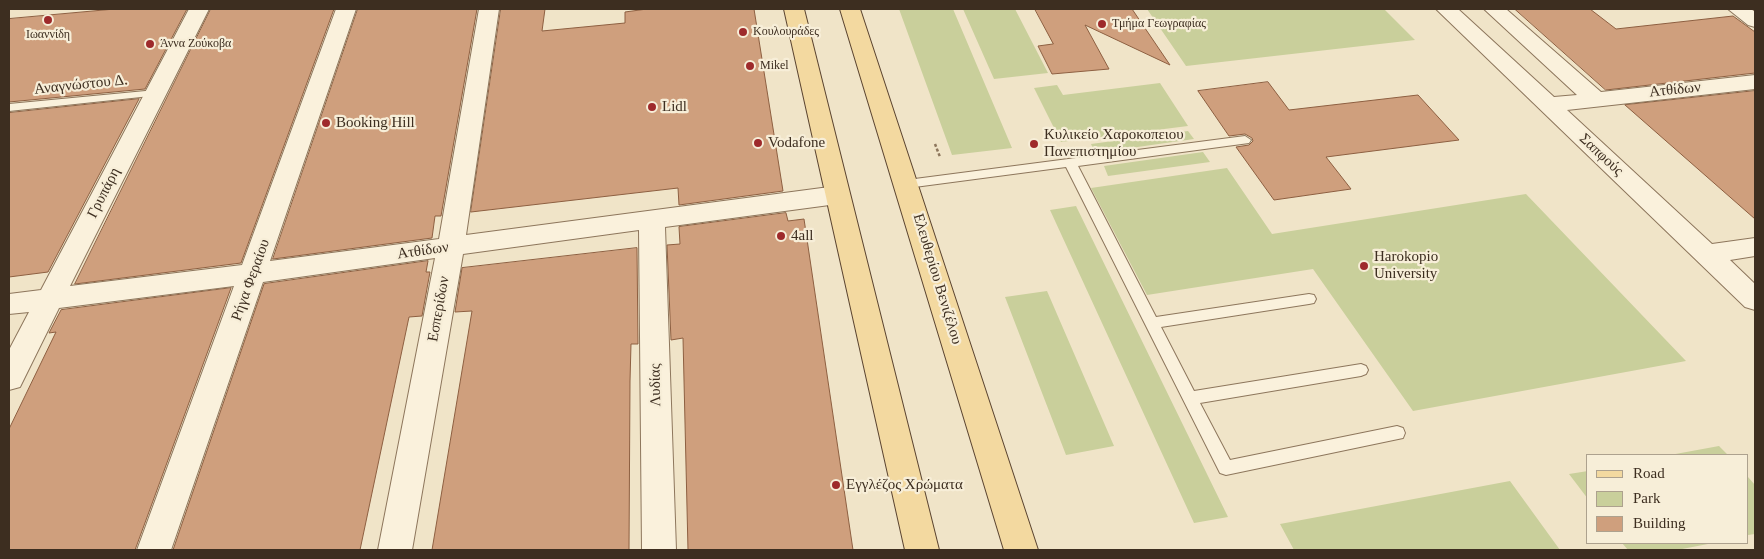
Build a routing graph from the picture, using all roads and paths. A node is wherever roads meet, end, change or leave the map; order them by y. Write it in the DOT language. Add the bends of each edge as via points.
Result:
graph roads {
  1 [pos="199,9"];
  2 [pos="346,9"];
  3 [pos="489,9"];
  4 [pos="794,9"];
  5 [pos="850,9"];
  6 [pos="1446,9"];
  7 [pos="1494,9"];
  8 [pos="1738,9"];
  9 [pos="1755,21"];
  10 [pos="1755,82"];
  11 [pos="156,93"];
  12 [pos="1595,98"];
  13 [pos="1548,105"];
  14 [pos="9,108"];
  15 [pos="1245,140"];
  16 [pos="935,144"];
  17 [pos="942,163"];
  18 [pos="1070,163"];
  19 [pos="907,184"];
  20 [pos="838,196"];
  21 [pos="652,221"];
  22 [pos="451,247"];
  23 [pos="1755,247"];
  24 [pos="1706,254"];
  25 [pos="254,273"];
  26 [pos="50,298"];
  27 [pos="1309,299"];
  28 [pos="1755,300"];
  29 [pos="9,304"];
  30 [pos="1152,323"];
  31 [pos="1361,370"];
  32 [pos="9,378"];
  33 [pos="1190,398"];
  34 [pos="1397,433"];
  35 [pos="154,550"];
  36 [pos="395,550"];
  37 [pos="659,550"];
  38 [pos="922,550"];
  39 [pos="1021,550"];
  1 -- 11 [label="street, Γρυπάρη"];
  2 -- 25 [label="street, Ρήγα Φεραίου"];
  3 -- 22 [label="street, Εσπερίδων"];
  4 -- 20 [label="main road"];
  5 -- 19 [label="main road, Ελευθερίου Βενιζέλου"];
  6 -- 13 [label="street, Σαπφούς"];
  7 -- 12 [label="street"];
  8 -- 9 [label="street"];
  10 -- 12 [label="street, Ατθίδων"];
  11 -- 14 [label="lane, Αναγνώστου Δ."];
  11 -- 26 [label="street, Γρυπάρη"];
  12 -- 13 [label="street, Ατθίδων"];
  13 -- 24 [label="street, Σαπφούς"];
  15 -- 18 [label="lane"];
  16 -- 17 [label="path"];
  18 -- 19 [label="lane"];
  18 -- 30 [label="lane"];
  19 -- 39 [label="main road, Ελευθερίου Βενιζέλου"];
  20 -- 21 [label="street, Ατθίδων"];
  20 -- 38 [label="main road"];
  21 -- 22 [label="street, Ατθίδων"];
  21 -- 37 [label="street, Λυδίας"];
  22 -- 25 [label="street, Ατθίδων"];
  22 -- 36 [label="street, Εσπερίδων"];
  23 -- 24 [label="street"];
  24 -- 28 [label="street, Σαπφούς"];
  25 -- 26 [label="street, Ατθίδων"];
  25 -- 35 [label="street, Ρήγα Φεραίου"];
  26 -- 29 [label="street, Ατθίδων"];
  26 -- 32 [label="street, Γρυπάρη"];
  27 -- 30 [label="lane"];
  30 -- 33 [label="lane"];
  31 -- 33 [label="lane"];
  33 -- 34 [label="lane" via="1226,468"];
}
